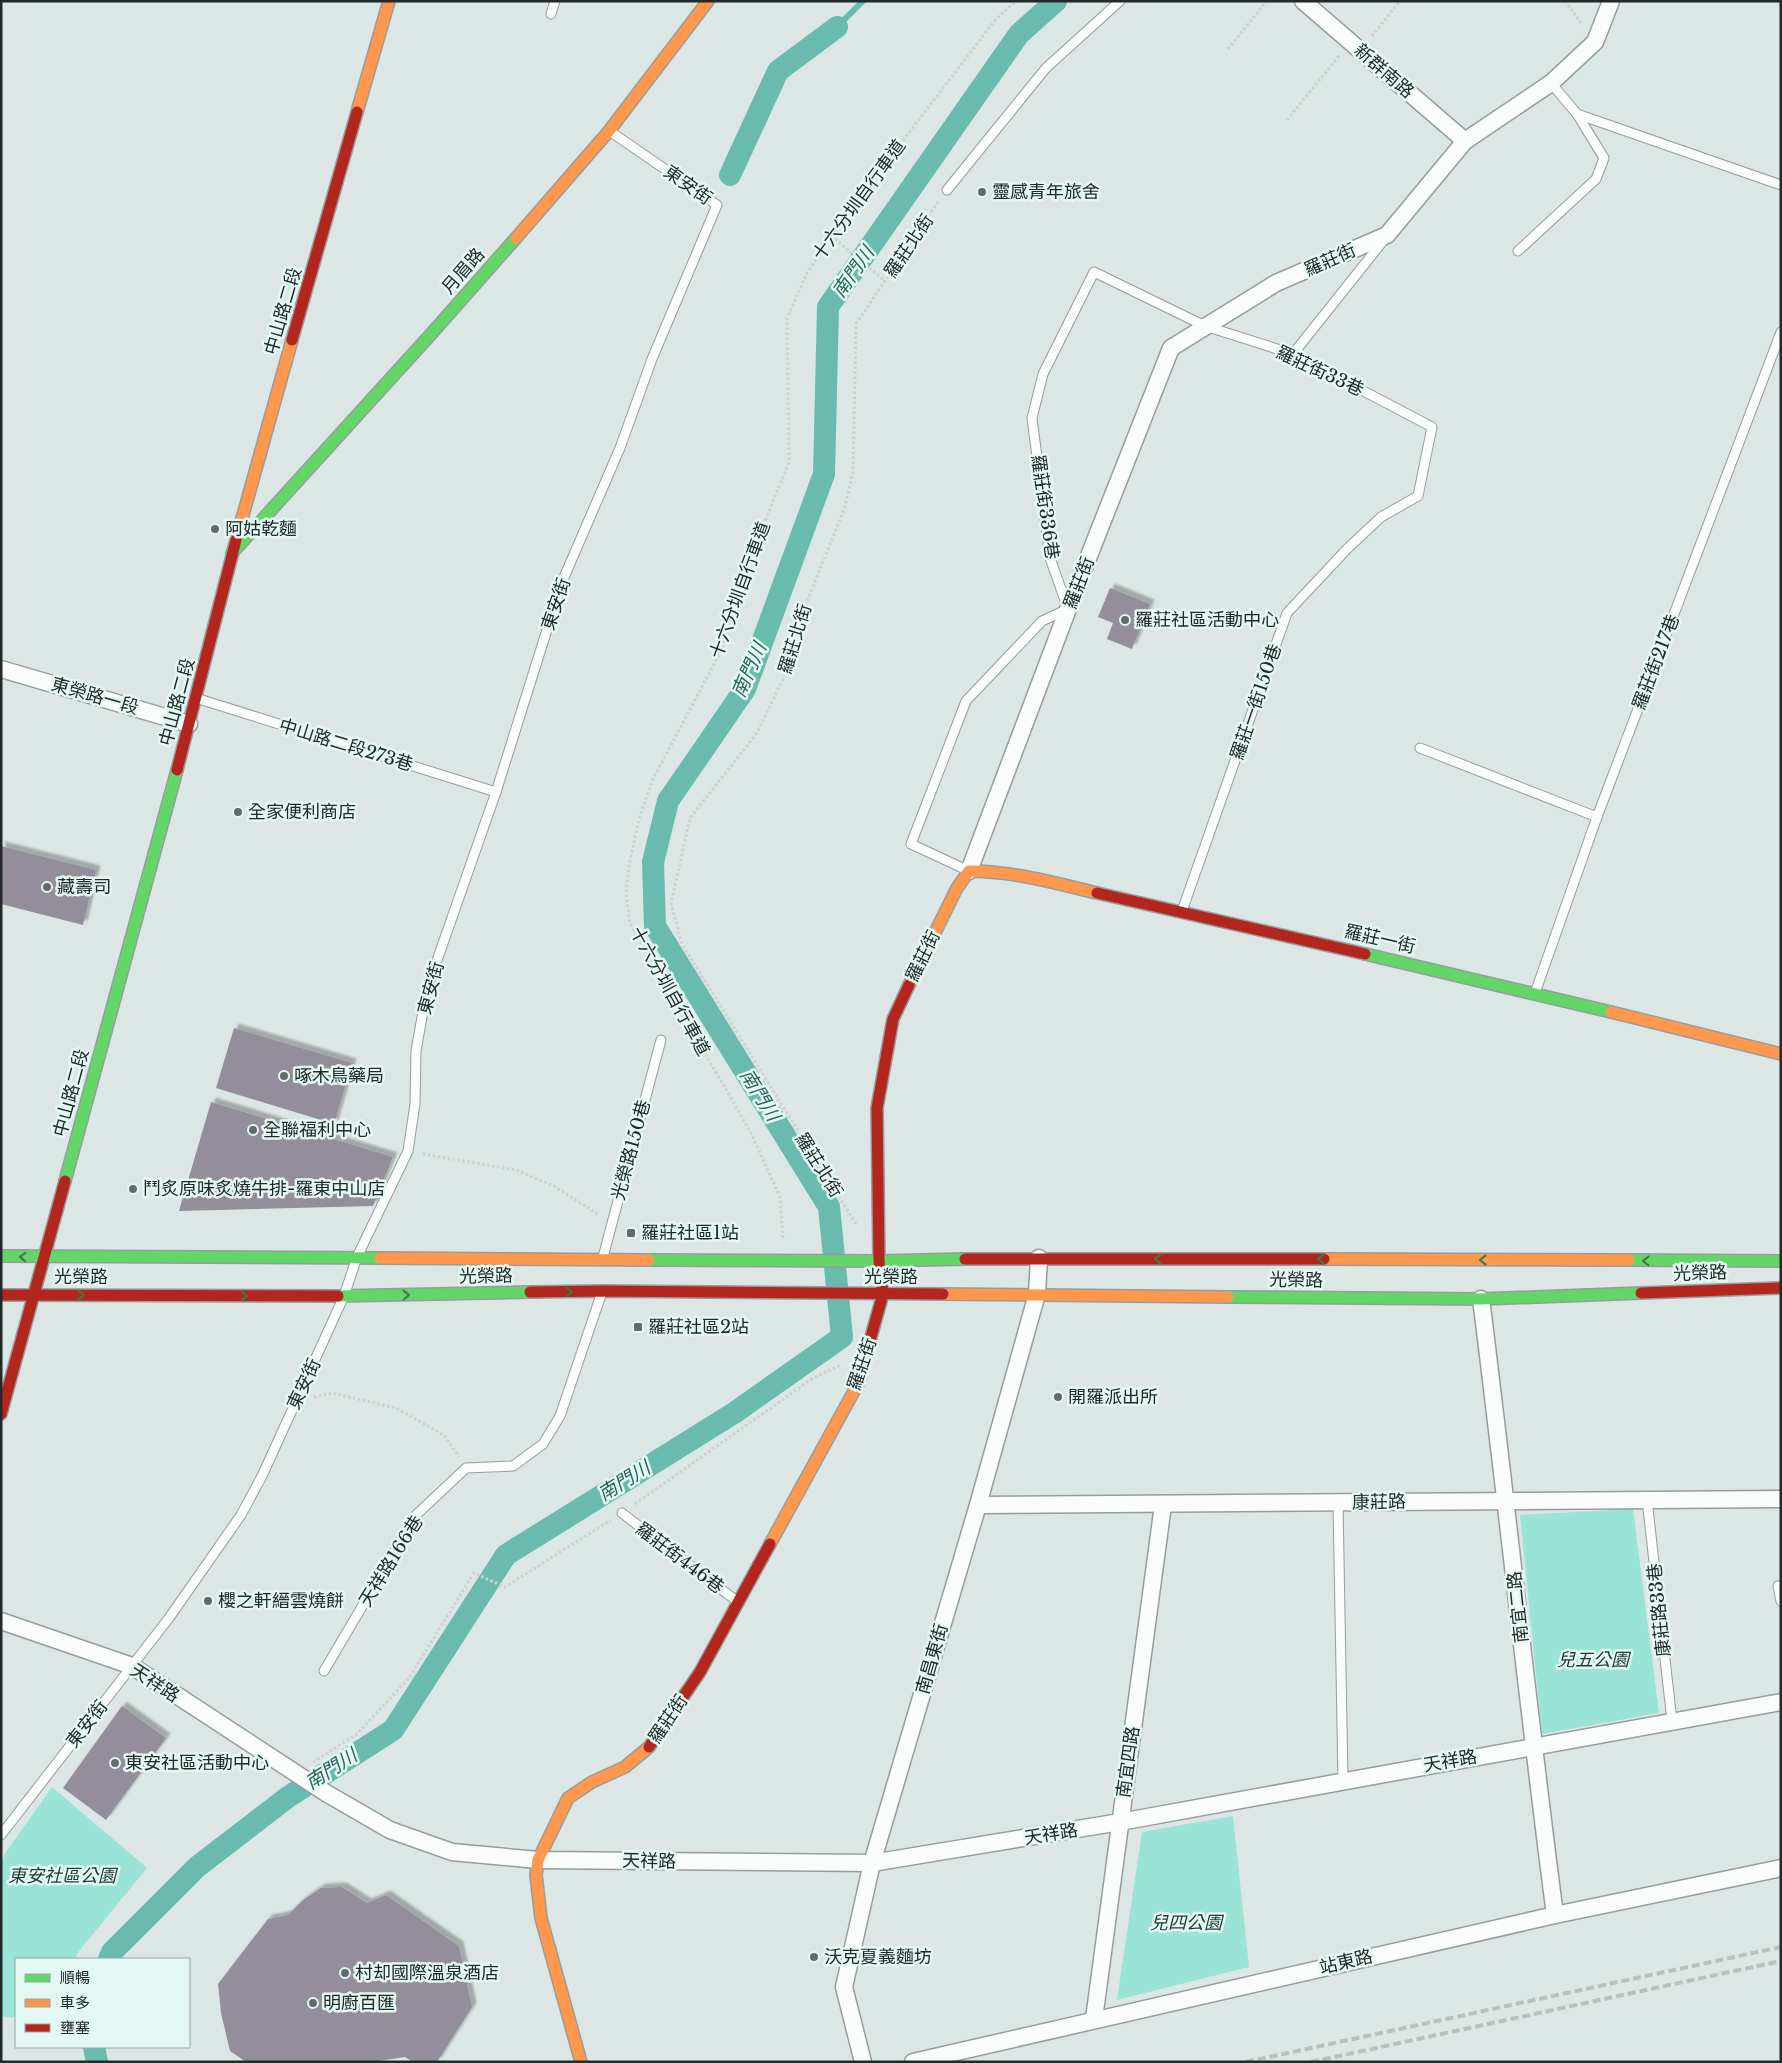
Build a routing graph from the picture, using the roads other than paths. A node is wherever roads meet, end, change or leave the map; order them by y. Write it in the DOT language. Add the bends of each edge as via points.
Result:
graph roads {
  1 [pos="389,1"];
  2 [pos="555,1"];
  3 [pos="1120,1"];
  4 [pos="1303,1"];
  5 [pos="1611,1"];
  6 [pos="702,3"];
  7 [pos="551,14"];
  8 [pos="1551,83"];
  9 [pos="1577,114"];
  10 [pos="609,131"];
  11 [pos="1465,141"];
  12 [pos="1781,185"];
  13 [pos="947,190"];
  14 [pos="1387,235"];
  15 [pos="1518,251"];
  16 [pos="1204,326"];
  17 [pos="1781,332"];
  18 [pos="1293,354"];
  19 [pos="1432,427"];
  20 [pos="232,554"];
  21 [pos="1068,609"];
  22 [pos="1,669"];
  23 [pos="197,698"];
  24 [pos="189,724"];
  25 [pos="1420,748"];
  26 [pos="496,792"];
  27 [pos="1598,817"];
  28 [pos="969,871"];
  29 [pos="1182,911"];
  30 [pos="1535,993"];
  31 [pos="660,1040"];
  32 [pos="1781,1054"];
  33 [pos="1,1256"];
  34 [pos="44,1257"];
  35 [pos="357,1257"];
  36 [pos="1781,1257"];
  37 [pos="1039,1258"];
  38 [pos="602,1259"];
  39 [pos="879,1261"];
  40 [pos="1764,1261"];
  41 [pos="1781,1261"];
  42 [pos="1762,1288"];
  43 [pos="1781,1288"];
  44 [pos="603,1291"];
  45 [pos="1781,1292"];
  46 [pos="883,1294"];
  47 [pos="1037,1294"];
  48 [pos="1,1295"];
  49 [pos="33,1295"];
  50 [pos="344,1296"];
  51 [pos="1481,1299"];
  52 [pos="1,1414"];
  53 [pos="1781,1499"];
  54 [pos="1507,1500"];
  55 [pos="1647,1500"];
  56 [pos="1338,1503"];
  57 [pos="978,1505"];
  58 [pos="1163,1505"];
  59 [pos="622,1513"];
  60 [pos="1778,1586"];
  61 [pos="1781,1601"];
  62 [pos="739,1602"];
  63 [pos="1,1621"];
  64 [pos="132,1666"];
  65 [pos="324,1671"];
  66 [pos="1781,1702"];
  67 [pos="1672,1721"];
  68 [pos="1533,1746"];
  69 [pos="1343,1780"];
  70 [pos="1120,1822"];
  71 [pos="1,1835"];
  72 [pos="538,1860"];
  73 [pos="872,1863"];
  74 [pos="1781,1868"];
  75 [pos="1555,1915"];
  76 [pos="1094,2019"];
  77 [pos="581,2062"];
  78 [pos="863,2062"];
  79 [pos="913,2062"];
  1 -- 20 [label="street, 中山路二段"];
  2 -- 7 [label="lane"];
  3 -- 13 [label="lane" via="1046,68"];
  4 -- 11 [label="street, 新群南路"];
  5 -- 8 [label="street, 羅莊街" via="1595,42"];
  6 -- 10 [label="street, 月眉路"];
  8 -- 9 [label="lane"];
  8 -- 11 [label="street, 羅莊街"];
  9 -- 12 [label="lane"];
  9 -- 15 [label="lane" via="1604,158 1596,179"];
  10 -- 20 [label="street, 月眉路"];
  10 -- 26 [label="lane, 東安街" via="717,205 652,359 620,448 562,582"];
  11 -- 14 [label="street, 羅莊街"];
  14 -- 16 [label="street, 羅莊街" via="1276,283"];
  14 -- 18 [label="lane"];
  16 -- 18 [label="lane, 羅莊街33巷"];
  16 -- 21 [label="street, 羅莊街" via="1171,348"];
  16 -- 21 [label="lane, 羅莊街336巷" via="1094,272 1043,374 1032,418 1050,558"];
  17 -- 27 [label="lane, 羅莊街217巷"];
  18 -- 19 [label="lane, 羅莊街33巷"];
  19 -- 29 [label="lane, 羅莊一街150巷" via="1418,496 1381,517 1347,548 1287,613"];
  20 -- 23 [label="street, 中山路二段"];
  21 -- 28 [label="street, 羅莊街"];
  21 -- 28 [label="lane" via="1042,621 966,702 911,844"];
  22 -- 24 [label="street, 東榮路一段"];
  23 -- 24 [label="street, 中山路二段"];
  23 -- 26 [label="lane, 中山路二段273巷"];
  24 -- 34 [label="street, 中山路二段"];
  25 -- 27 [label="lane"];
  26 -- 35 [label="lane, 東安街" via="427,990 416,1051 415,1104 408,1151"];
  27 -- 30 [label="lane, 羅莊街217巷"];
  28 -- 29 [label="street, 羅莊一街" via="1016,875"];
  28 -- 39 [label="street, 羅莊街" via="957,888 893,1019 877,1108"];
  29 -- 30 [label="street, 羅莊一街"];
  30 -- 32 [label="street, 羅莊一街"];
  31 -- 38 [label="lane, 光榮路150巷"];
  34 -- 33 [label="street, 光榮路, one-way"];
  34 -- 35 [label="street, 光榮路"];
  34 -- 49 [label="street, 中山路二段"];
  35 -- 38 [label="street, 光榮路"];
  35 -- 50 [label="lane, 東安街"];
  36 -- 40 [label="lane"];
  37 -- 39 [label="street, 光榮路"];
  40 -- 37 [label="street, 光榮路, one-way"];
  37 -- 47 [label="street, 南昌東街"];
  38 -- 39 [label="street, 光榮路"];
  39 -- 46 [label="street, 羅莊街"];
  40 -- 41 [label="street, 光榮路"];
  42 -- 43 [label="street, 光榮路"];
  42 -- 45 [label="lane"];
  42 -- 51 [label="street, 光榮路"];
  44 -- 46 [label="street, 光榮路"];
  50 -- 44 [label="street, 光榮路, one-way"];
  44 -- 65 [label="lane, 天祥路166巷" via="560,1416 543,1444 513,1466 466,1468 416,1515"];
  46 -- 47 [label="street, 光榮路"];
  46 -- 62 [label="street, 羅莊街" via="859,1382"];
  47 -- 51 [label="street, 光榮路"];
  47 -- 57 [label="street, 南昌東街"];
  48 -- 49 [label="street, 光榮路"];
  49 -- 50 [label="street, 光榮路, one-way"];
  49 -- 52 [label="street, 中山路二段"];
  50 -- 64 [label="lane, 東安街" via="262,1476 240,1515"];
  51 -- 54 [label="street, 南宜二路"];
  53 -- 55 [label="street, 康莊路"];
  54 -- 55 [label="street, 康莊路"];
  54 -- 56 [label="street, 康莊路"];
  54 -- 68 [label="street, 南宜二路"];
  55 -- 67 [label="lane, 康莊路33巷"];
  56 -- 58 [label="street, 康莊路"];
  56 -- 69 [label="lane"];
  57 -- 58 [label="street, 康莊路"];
  57 -- 73 [label="street, 南昌東街"];
  58 -- 70 [label="street, 南宜四路"];
  59 -- 62 [label="lane, 羅莊街446巷"];
  60 -- 61 [label="lane"];
  62 -- 72 [label="street, 羅莊街" via="700,1672 646,1751 625,1767 592,1782 568,1798"];
  63 -- 64 [label="street, 天祥路"];
  64 -- 71 [label="lane, 東安街"];
  64 -- 72 [label="street, 天祥路" via="295,1774 390,1830 452,1852"];
  66 -- 67 [label="street, 天祥路"];
  67 -- 68 [label="street, 天祥路"];
  68 -- 69 [label="street, 天祥路"];
  68 -- 75 [label="street, 南宜二路"];
  69 -- 70 [label="street, 天祥路"];
  70 -- 73 [label="street, 天祥路"];
  70 -- 76 [label="street, 南宜四路"];
  72 -- 73 [label="street, 天祥路"];
  72 -- 77 [label="street, 羅莊街" via="536,1875 540,1918"];
  73 -- 78 [label="street, 南昌東街" via="844,1987"];
  74 -- 75 [label="street, 站東路"];
  75 -- 76 [label="street, 站東路"];
  76 -- 79 [label="street, 站東路"];
}
